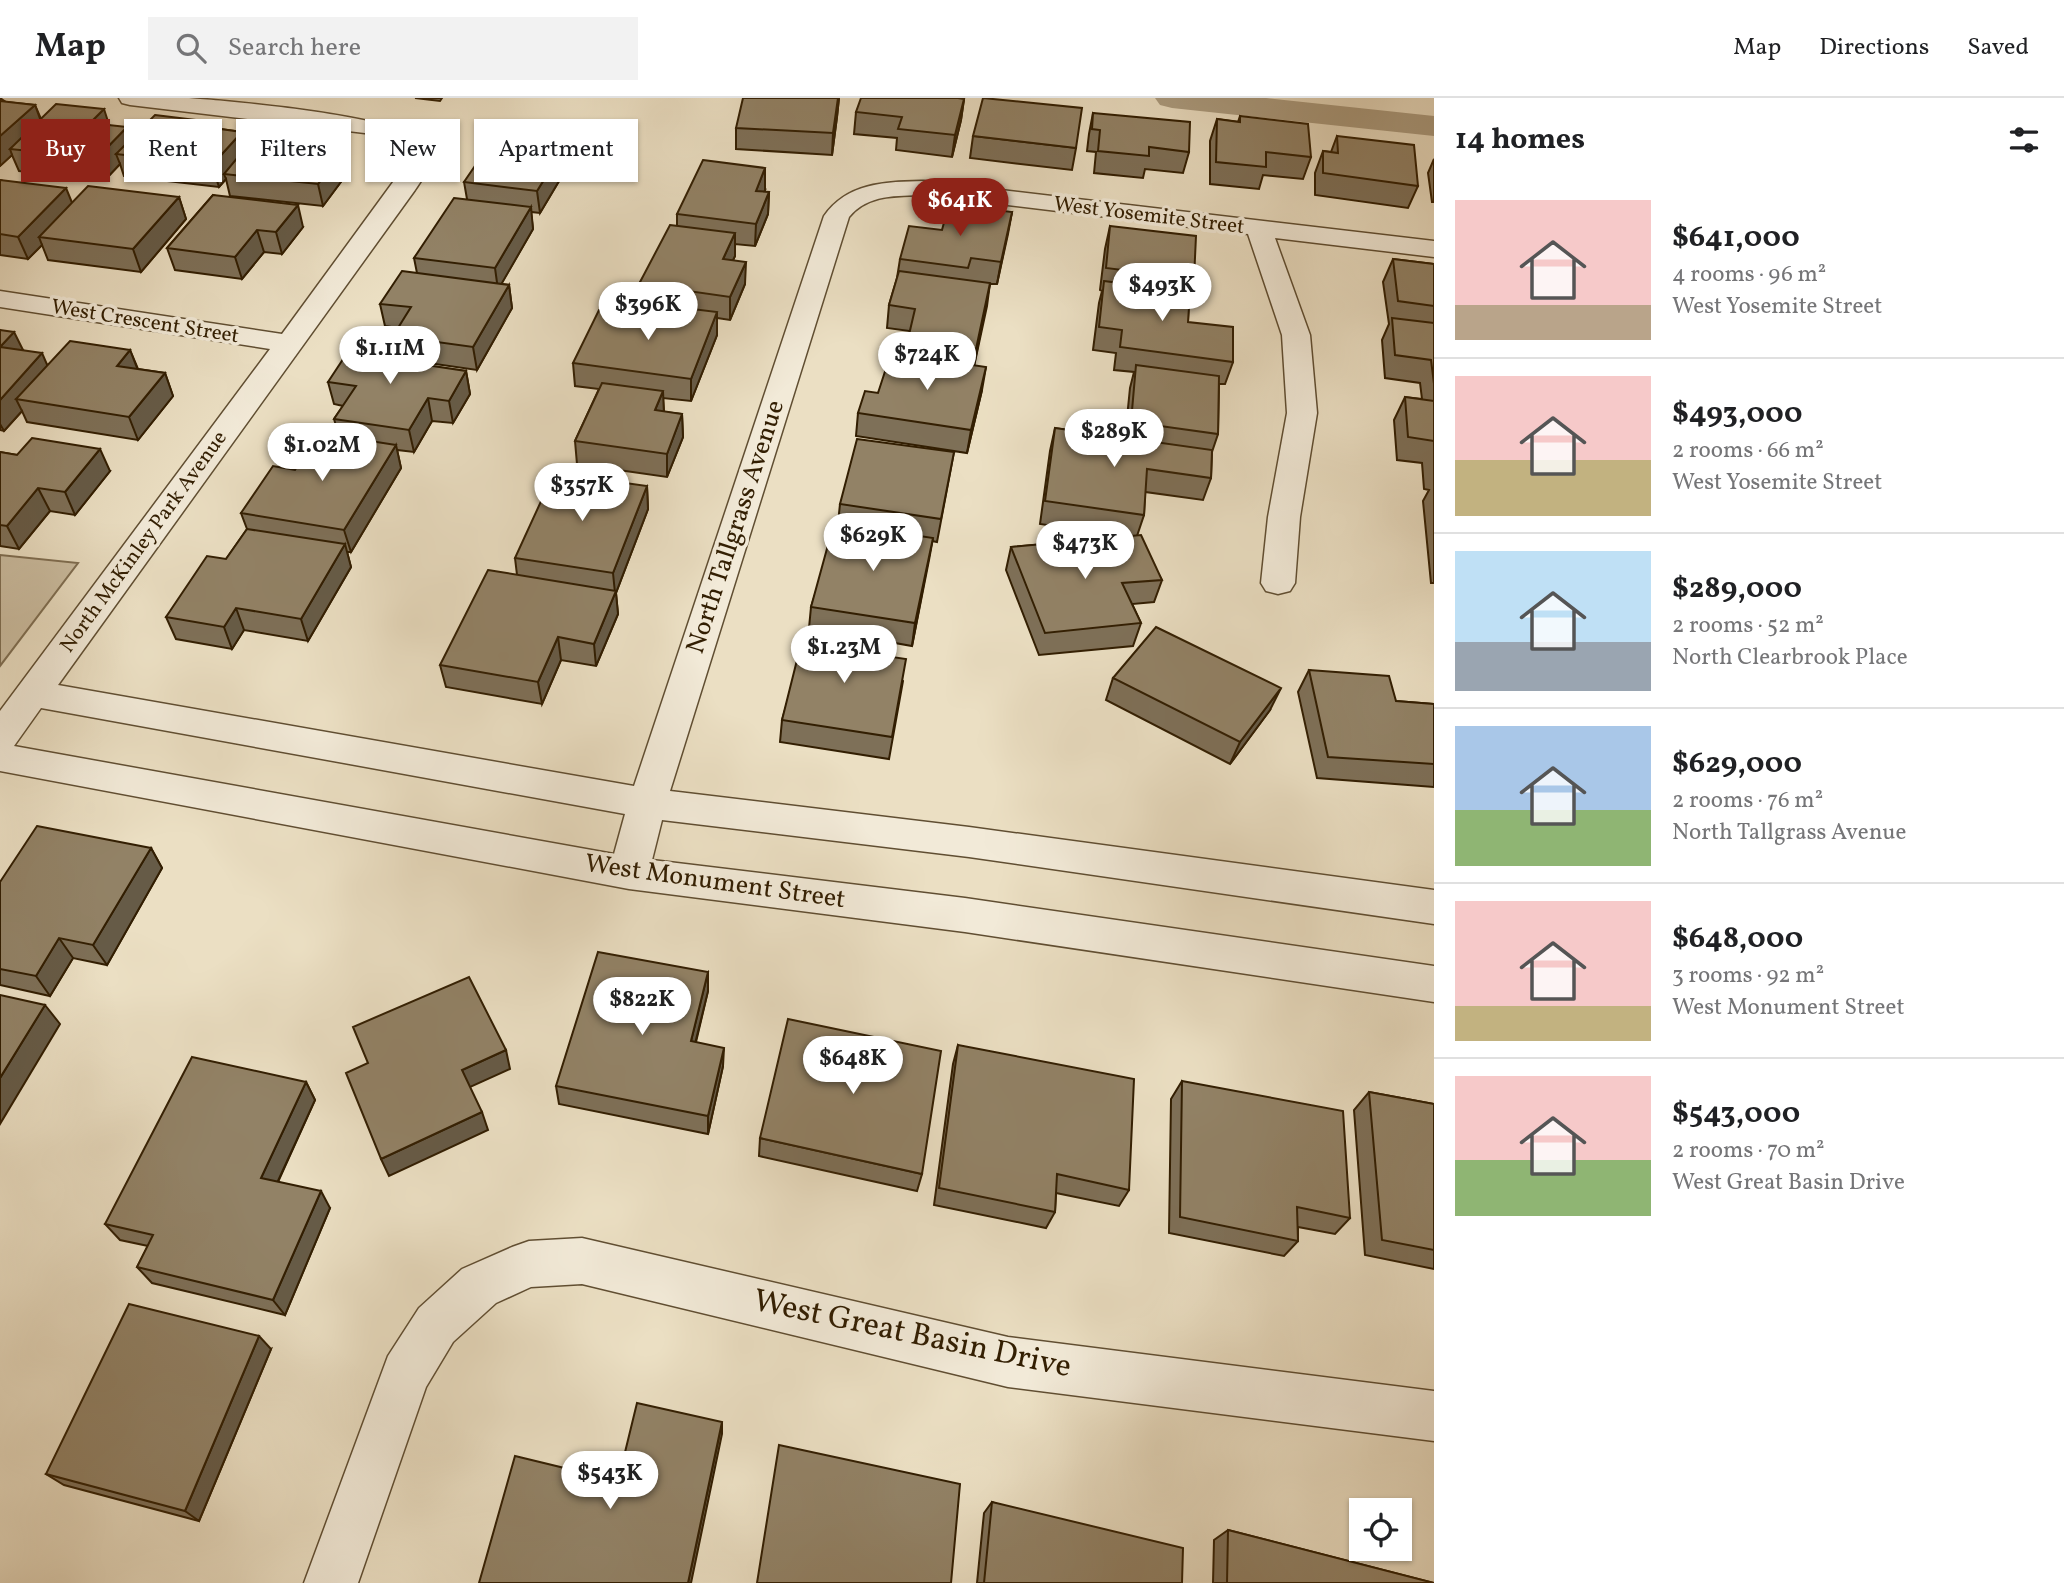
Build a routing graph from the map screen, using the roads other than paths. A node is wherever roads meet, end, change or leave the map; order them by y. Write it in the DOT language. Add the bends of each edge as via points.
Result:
graph roads {
  1 [pos="130,98"];
  2 [pos="864,195"];
  3 [pos="1259,229"];
  4 [pos="1434,248"];
  5 [pos="0,299"];
  6 [pos="289,344"];
  7 [pos="1278,583"];
  8 [pos="33,694"];
  9 [pos="0,738"];
  10 [pos="0,758"];
  11 [pos="647,803"];
  12 [pos="629,873"];
  13 [pos="1434,907"];
  14 [pos="1434,984"];
  15 [pos="1434,1416"];
  16 [pos="331,1583"];
  1 -- 6 [label="street, North McKinley Park Avenue" via="368,126 390,131 418,148 419,163 412,174"];
  2 -- 3 [label="street, West Yosemite Street" via="924,188"];
  2 -- 11 [label="street, North Tallgrass Avenue" via="843,206 837,216"];
  3 -- 4 [label="street, West Yosemite Street"];
  3 -- 7 [label="street" via="1296,335 1302,413"];
  5 -- 6 [label="street, West Crescent Street"];
  6 -- 8 [label="street, North McKinley Park Avenue"];
  8 -- 9 [label="street, North McKinley Park Avenue"];
  8 -- 11 [label="street"];
  10 -- 12 [label="street, West Monument Street"];
  11 -- 12 [label="street, North Tallgrass Avenue"];
  11 -- 13 [label="street" via="969,842"];
  12 -- 14 [label="street, West Monument Street" via="965,915"];
  15 -- 16 [label="street, West Great Basin Drive" via="1008,1362 582,1262 529,1264 479,1286 436,1325 406,1374"];
}
